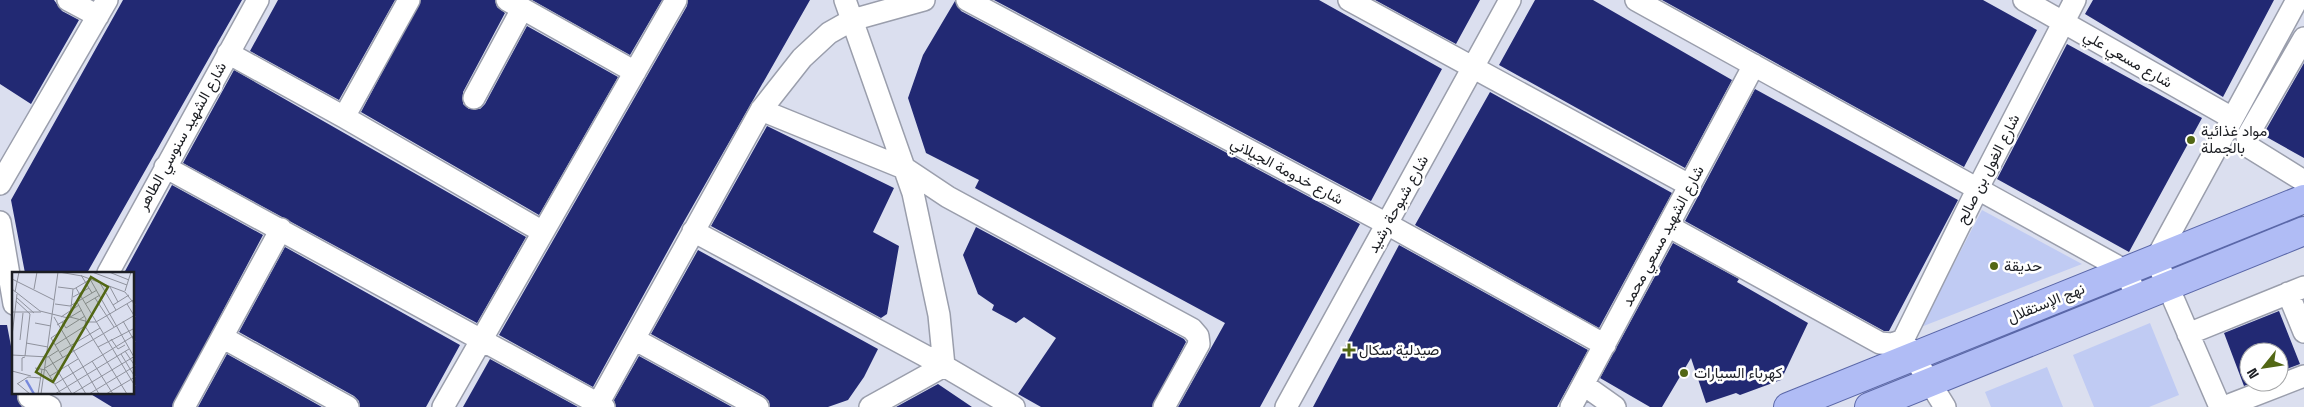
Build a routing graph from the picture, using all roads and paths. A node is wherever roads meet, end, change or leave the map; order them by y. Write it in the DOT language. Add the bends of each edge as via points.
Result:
graph roads {
  1 [pos="68,0"];
  2 [pos="258,0"];
  3 [pos="409,0"];
  4 [pos="676,0"];
  5 [pos="845,0"];
  6 [pos="924,0"];
  7 [pos="967,0"];
  8 [pos="1350,0"];
  9 [pos="1510,0"];
  10 [pos="1636,0"];
  11 [pos="2024,0"];
  12 [pos="2075,0"];
  13 [pos="2296,0"];
  14 [pos="514,4"];
  15 [pos="103,8"];
  16 [pos="852,20"];
  17 [pos="2064,22"];
  18 [pos="2304,38"];
  19 [pos="228,53"];
  20 [pos="1754,65"];
  21 [pos="1473,68"];
  22 [pos="635,72"];
  23 [pos="474,98"];
  24 [pos="761,110"];
  25 [pos="344,116"];
  26 [pos="2232,118"];
  27 [pos="165,167"];
  28 [pos="906,169"];
  29 [pos="2304,182"];
  30 [pos="0,184"];
  31 [pos="1689,186"];
  32 [pos="1978,188"];
  33 [pos="2304,199"];
  34 [pos="0,222"];
  35 [pos="1387,224"];
  36 [pos="1668,226"];
  37 [pos="281,229"];
  38 [pos="2304,231"];
  39 [pos="543,232"];
  40 [pos="693,232"];
  41 [pos="2156,259"];
  42 [pos="2126,271"];
  43 [pos="109,272"];
  44 [pos="2167,285"];
  45 [pos="2296,290"];
  46 [pos="12,292"];
  47 [pos="2137,298"];
  48 [pos="2304,332"];
  49 [pos="2188,334"];
  50 [pos="222,337"];
  51 [pos="634,339"];
  52 [pos="481,341"];
  53 [pos="1605,345"];
  54 [pos="1909,348"];
  55 [pos="944,366"];
  56 [pos="2304,376"];
  57 [pos="1584,385"];
  58 [pos="1940,397"];
  59 [pos="997,402"];
  60 [pos="601,405"];
  61 [pos="184,407"];
  62 [pos="348,407"];
  63 [pos="443,407"];
  64 [pos="758,407"];
  65 [pos="870,407"];
  66 [pos="1014,407"];
  67 [pos="1164,407"];
  68 [pos="1286,407"];
  69 [pos="1571,407"];
  70 [pos="1616,407"];
  71 [pos="1788,407"];
  72 [pos="1869,407"];
  73 [pos="2220,407"];
  74 [pos="2224,407"];
  1 -- 15 [label="street"];
  2 -- 19 [label="street, شارع الشهيد سنوسي الطاهر"];
  3 -- 25 [label="street"];
  4 -- 22 [label="street"];
  5 -- 16 [label="street"];
  6 -- 16 [label="street"];
  7 -- 35 [label="street, شارع خدومة الجيلاني"];
  8 -- 21 [label="street"];
  9 -- 21 [label="street, شارع شبوحة رشيد"];
  10 -- 20 [label="street"];
  11 -- 17 [label="street, شارع مسعي علي"];
  12 -- 17 [label="street, شارع الغول بن صالح"];
  13 -- 26 [label="street"];
  14 -- 22 [label="street"];
  14 -- 23 [label="street"];
  15 -- 30 [label="street"];
  16 -- 24 [label="street" via="829,33 802,58"];
  16 -- 28 [label="street"];
  17 -- 26 [label="street, شارع مسعي علي"];
  17 -- 32 [label="street, شارع الغول بن صالح"];
  18 -- 29 [label="street" via="2247,142 2249,147"];
  19 -- 25 [label="street"];
  19 -- 27 [label="street, شارع الشهيد سنوسي الطاهر"];
  20 -- 31 [label="street, شارع الشهيد مسعي محمد"];
  20 -- 32 [label="street"];
  21 -- 31 [label="street"];
  21 -- 35 [label="street, شارع شبوحة رشيد"];
  22 -- 39 [label="street"];
  24 -- 28 [label="street"];
  24 -- 40 [label="street"];
  25 -- 39 [label="street"];
  26 -- 41 [label="street"];
  27 -- 37 [label="street"];
  27 -- 43 [label="street, شارع الشهيد سنوسي الطاهر"];
  28 -- 55 [label="street" via="939,314"];
  28 -- 67 [label="street" via="948,197 1192,329 1199,344"];
  31 -- 36 [label="street, شارع الشهيد مسعي محمد"];
  32 -- 42 [label="street"];
  32 -- 54 [label="street, شارع الغول بن صالح"];
  33 -- 41 [label="main road, نهج الإستقلال"];
  34 -- 46 [label="street"];
  35 -- 53 [label="street, شارع خدومة الجيلاني"];
  35 -- 68 [label="street, شارع شبوحة رشيد"];
  36 -- 53 [label="street, شارع الشهيد مسعي محمد"];
  36 -- 54 [label="street" via="1880,343"];
  37 -- 50 [label="street"];
  37 -- 52 [label="street"];
  38 -- 44 [label="main road, نهج الإستقلال"];
  39 -- 52 [label="street"];
  40 -- 51 [label="street"];
  40 -- 55 [label="street"];
  41 -- 42 [label="main road, نهج الإستقلال"];
  41 -- 44 [label="street"];
  42 -- 47 [label="street"];
  42 -- 54 [label="main road, نهج الإستقلال"];
  44 -- 47 [label="main road, نهج الإستقلال"];
  44 -- 49 [label="street"];
  45 -- 48 [label="street"];
  45 -- 49 [label="street"];
  47 -- 58 [label="main road, نهج الإستقلال"];
  49 -- 73 [label="street"];
  50 -- 61 [label="street"];
  50 -- 62 [label="street"];
  51 -- 60 [label="street"];
  51 -- 64 [label="street"];
  52 -- 60 [label="street"];
  52 -- 63 [label="street"];
  53 -- 57 [label="street, شارع الشهيد مسعي محمد"];
  54 -- 58 [label="street"];
  54 -- 71 [label="main road, نهج الإستقلال"];
  55 -- 59 [label="street"];
  55 -- 65 [label="street"];
  56 -- 74 [label="street"];
  57 -- 69 [label="street, شارع الشهيد مسعي محمد"];
  57 -- 70 [label="street"];
  58 -- 72 [label="main road, نهج الإستقلال"];
  59 -- 66 [label="street"];
}
